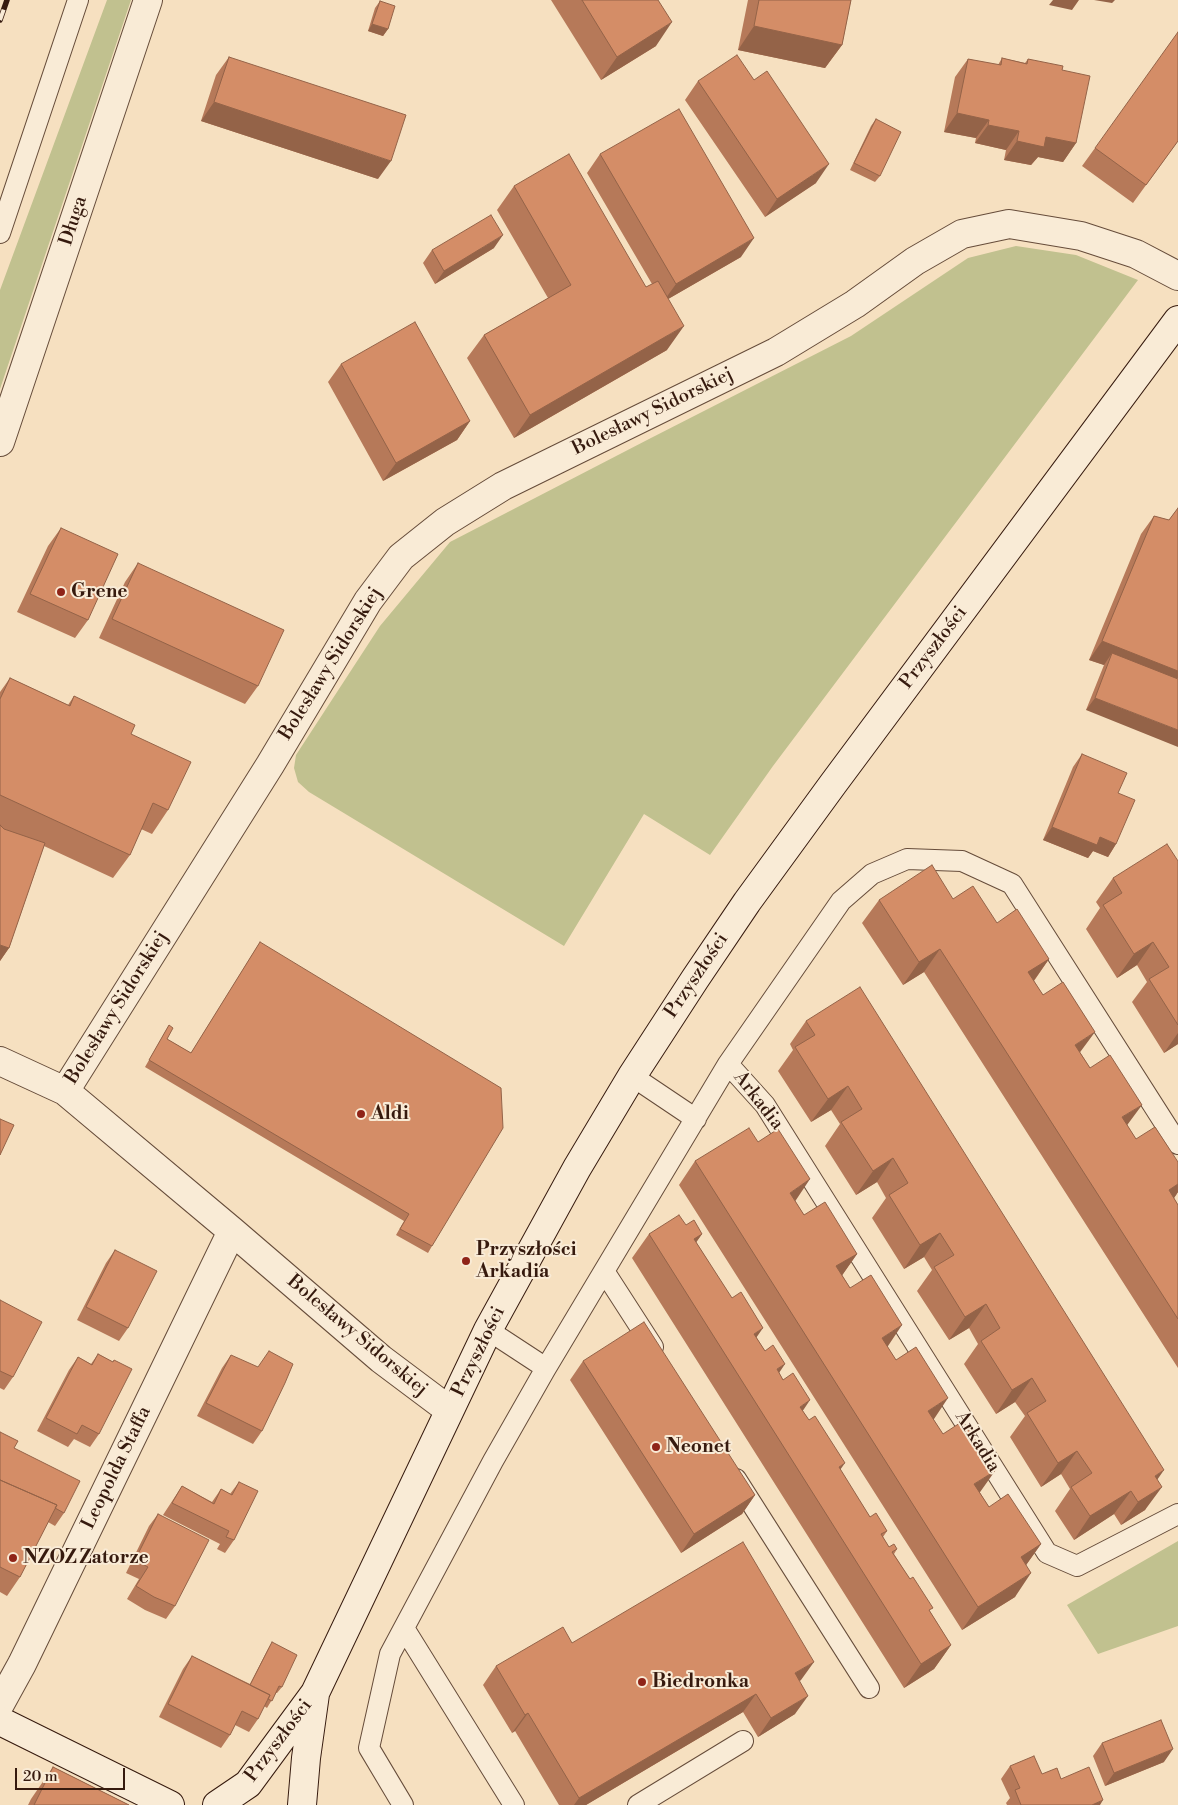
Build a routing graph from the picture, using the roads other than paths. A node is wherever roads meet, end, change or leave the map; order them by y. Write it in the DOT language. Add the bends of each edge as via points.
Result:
graph roads {
  1 [pos="78,0"];
  2 [pos="148,0"];
  3 [pos="0,233"];
  4 [pos="1178,276"];
  5 [pos="1178,320"];
  6 [pos="0,442"];
  7 [pos="0,1061"];
  8 [pos="728,1064"];
  9 [pos="632,1076"];
  10 [pos="65,1092"];
  11 [pos="696,1119"];
  12 [pos="1178,1144"];
  13 [pos="232,1231"];
  14 [pos="604,1271"];
  15 [pos="488,1330"];
  16 [pos="662,1363"];
  17 [pos="546,1368"];
  18 [pos="449,1410"];
  19 [pos="726,1463"];
  20 [pos="1178,1514"];
  21 [pos="404,1628"];
  22 [pos="869,1688"];
  23 [pos="315,1693"];
  24 [pos="0,1704"];
  25 [pos="0,1721"];
  26 [pos="743,1741"];
  27 [pos="170,1805"];
  28 [pos="218,1805"];
  29 [pos="302,1805"];
  30 [pos="403,1805"];
  31 [pos="514,1805"];
  32 [pos="638,1805"];
  1 -- 3 [label="lane"];
  2 -- 6 [label="street, Długa"];
  4 -- 10 [label="street, Bolesławy Sidorskiej" via="1136,254 1081,236 1009,224 962,234 776,352 503,486 445,522 402,557 368,601 270,765"];
  5 -- 9 [label="street, Przyszłości" via="756,889"];
  7 -- 10 [label="street"];
  8 -- 11 [label="lane"];
  8 -- 12 [label="lane, Arkadia" via="842,901 872,874 907,859 962,861 1012,884"];
  8 -- 20 [label="lane, Arkadia" via="766,1105 1046,1553 1077,1566"];
  9 -- 11 [label="lane"];
  9 -- 15 [label="street, Przyszłości"];
  10 -- 13 [label="street, Bolesławy Sidorskiej"];
  11 -- 14 [label="lane"];
  13 -- 18 [label="street, Bolesławy Sidorskiej" via="381,1359"];
  13 -- 24 [label="street, Leopolda Staffa"];
  14 -- 16 [label="lane"];
  14 -- 17 [label="lane"];
  15 -- 17 [label="lane"];
  15 -- 18 [label="street, Przyszłości"];
  17 -- 21 [label="lane"];
  18 -- 23 [label="street, Przyszłości"];
  19 -- 22 [label="lane"];
  21 -- 30 [label="lane" via="390,1654 369,1748"];
  21 -- 31 [label="lane"];
  23 -- 28 [label="street, Przyszłości" via="248,1784"];
  23 -- 29 [label="street, Przyszłości"];
  25 -- 27 [label="street"];
  26 -- 32 [label="lane"];
}
